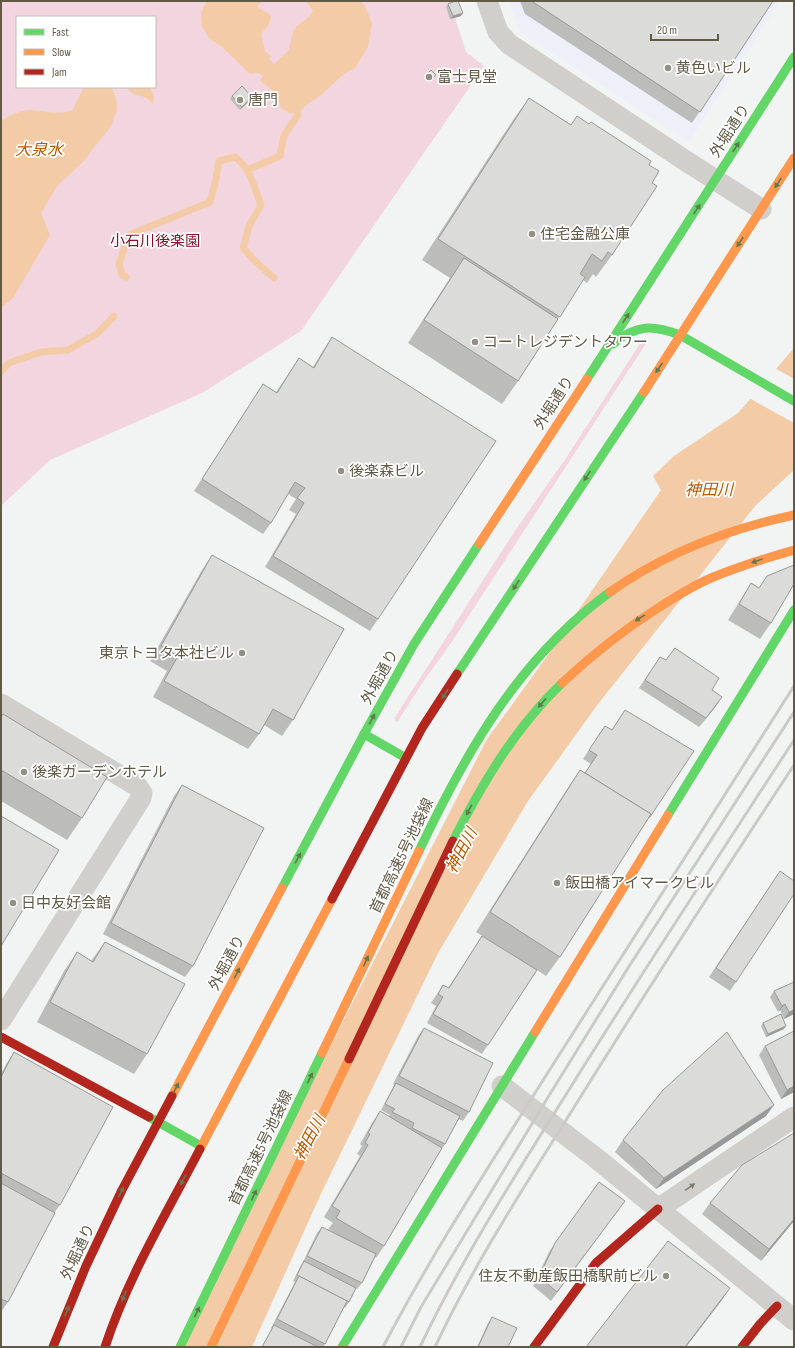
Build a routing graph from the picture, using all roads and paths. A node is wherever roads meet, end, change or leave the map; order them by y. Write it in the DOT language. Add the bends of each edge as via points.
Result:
graph roads {
  1 [pos="487,1"];
  2 [pos="794,57"];
  3 [pos="794,158"];
  4 [pos="715,180"];
  5 [pos="761,209"];
  6 [pos="680,335"];
  7 [pos="605,351"];
  8 [pos="794,400"];
  9 [pos="794,515"];
  10 [pos="794,550"];
  11 [pos="794,610"];
  12 [pos="1,704"];
  13 [pos="364,734"];
  14 [pos="406,758"];
  15 [pos="1,1020"];
  16 [pos="1,1037"];
  17 [pos="502,1086"];
  18 [pos="794,1117"];
  19 [pos="158,1123"];
  20 [pos="201,1146"];
  21 [pos="658,1209"];
  22 [pos="786,1304"];
  23 [pos="794,1320"];
  24 [pos="53,1347"];
  25 [pos="105,1347"];
  26 [pos="180,1347"];
  27 [pos="211,1347"];
  28 [pos="342,1347"];
  29 [pos="534,1347"];
  30 [pos="742,1347"];
  1 -- 4 [label="street" via="498,32 509,44"];
  4 -- 2 [label="main road, 外堀通り, one-way"];
  3 -- 5 [label="main road, one-way"];
  4 -- 5 [label="street"];
  7 -- 4 [label="main road, 外堀通り, one-way"];
  5 -- 6 [label="main road, one-way"];
  6 -- 7 [label="main road" via="667,330 642,328 620,336"];
  6 -- 8 [label="main road"];
  6 -- 14 [label="main road, one-way" via="426,722"];
  13 -- 7 [label="main road, 外堀通り, one-way" via="414,644"];
  26 -- 9 [label="main road, 首都高速5号池袋線, one-way" via="427,834 468,756 502,702 574,621 639,573 694,545 754,524"];
  10 -- 27 [label="main road, one-way" via="710,578 635,622 566,678 545,699 508,745 451,846"];
  11 -- 17 [label="main road"];
  12 -- 15 [label="street" via="137,786 142,793"];
  13 -- 14 [label="main road"];
  19 -- 13 [label="main road, 外堀通り, one-way"];
  14 -- 20 [label="main road"];
  16 -- 19 [label="main road"];
  17 -- 21 [label="street"];
  17 -- 28 [label="main road"];
  21 -- 18 [label="street, one-way"];
  19 -- 20 [label="main road"];
  24 -- 19 [label="main road, 外堀通り, one-way" via="86,1266 122,1190"];
  20 -- 25 [label="main road, one-way" via="133,1276"];
  21 -- 22 [label="street"];
  21 -- 29 [label="main road" via="596,1263"];
  22 -- 23 [label="street"];
  22 -- 30 [label="main road" via="760,1324"];
}
